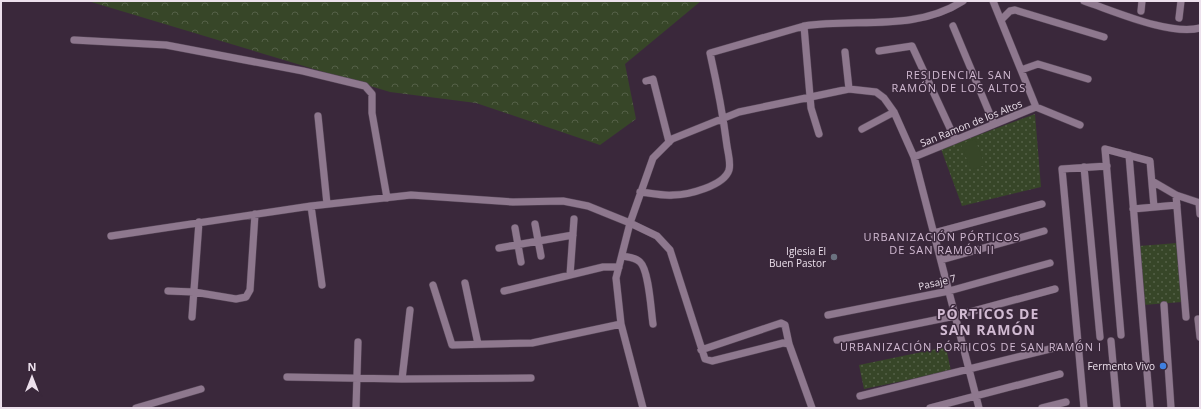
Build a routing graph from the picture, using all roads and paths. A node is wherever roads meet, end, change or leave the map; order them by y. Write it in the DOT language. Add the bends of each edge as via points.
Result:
graph roads {
  1 [pos="962,1"];
  2 [pos="992,1"];
  3 [pos="1084,1"];
  4 [pos="1142,1"];
  5 [pos="1181,1"];
  6 [pos="1141,11"];
  7 [pos="1179,18"];
  8 [pos="1001,20"];
  9 [pos="804,26"];
  10 [pos="953,26"];
  11 [pos="1200,28"];
  12 [pos="1104,37"];
  13 [pos="74,40"];
  14 [pos="879,51"];
  15 [pos="844,52"];
  16 [pos="1021,70"];
  17 [pos="1088,79"];
  18 [pos="646,81"];
  19 [pos="849,89"];
  20 [pos="810,96"];
  21 [pos="1036,107"];
  22 [pos="894,112"];
  23 [pos="318,116"];
  24 [pos="724,118"];
  25 [pos="994,124"];
  26 [pos="1080,125"];
  27 [pos="862,129"];
  28 [pos="819,134"];
  29 [pos="955,139"];
  30 [pos="669,142"];
  31 [pos="1128,155"];
  32 [pos="914,157"];
  33 [pos="1107,166"];
  34 [pos="1084,167"];
  35 [pos="1152,181"];
  36 [pos="640,192"];
  37 [pos="1176,195"];
  38 [pos="387,198"];
  39 [pos="1200,203"];
  40 [pos="327,204"];
  41 [pos="1042,204"];
  42 [pos="1177,204"];
  43 [pos="311,206"];
  44 [pos="1154,207"];
  45 [pos="1133,209"];
  46 [pos="255,214"];
  47 [pos="1200,214"];
  48 [pos="574,219"];
  49 [pos="199,222"];
  50 [pos="630,223"];
  51 [pos="534,224"];
  52 [pos="515,228"];
  53 [pos="1044,231"];
  54 [pos="934,233"];
  55 [pos="573,235"];
  56 [pos="111,236"];
  57 [pos="538,241"];
  58 [pos="518,245"];
  59 [pos="499,248"];
  60 [pos="541,256"];
  61 [pos="622,256"];
  62 [pos="941,260"];
  63 [pos="521,262"];
  64 [pos="1050,263"];
  65 [pos="619,267"];
  66 [pos="570,275"];
  67 [pos="465,283"];
  68 [pos="322,284"];
  69 [pos="433,285"];
  70 [pos="1055,288"];
  71 [pos="168,291"];
  72 [pos="504,291"];
  73 [pos="949,291"];
  74 [pos="194,292"];
  75 [pos="1164,305"];
  76 [pos="410,310"];
  77 [pos="828,315"];
  78 [pos="956,316"];
  79 [pos="192,317"];
  80 [pos="1186,317"];
  81 [pos="1198,319"];
  82 [pos="621,324"];
  83 [pos="653,324"];
  84 [pos="1121,335"];
  85 [pos="1100,337"];
  86 [pos="1200,337"];
  87 [pos="837,340"];
  88 [pos="1111,341"];
  89 [pos="358,342"];
  90 [pos="478,344"];
  91 [pos="790,344"];
  92 [pos="1058,347"];
  93 [pos="701,350"];
  94 [pos="969,369"];
  95 [pos="1060,374"];
  96 [pos="287,377"];
  97 [pos="531,378"];
  98 [pos="356,379"];
  99 [pos="402,379"];
  100 [pos="201,389"];
  101 [pos="860,396"];
  102 [pos="976,396"];
  103 [pos="1066,402"];
  104 [pos="136,408"];
  105 [pos="356,408"];
  106 [pos="643,408"];
  107 [pos="812,408"];
  108 [pos="930,408"];
  109 [pos="979,408"];
  110 [pos="1042,408"];
  111 [pos="1084,408"];
  112 [pos="1117,408"];
  113 [pos="1150,408"];
  114 [pos="1171,408"];
  1 -- 9 [label="street" via="943,12 917,19"];
  2 -- 8 [label="street"];
  3 -- 11 [label="street" via="1180,30"];
  4 -- 6 [label="street"];
  5 -- 7 [label="street"];
  8 -- 12 [label="street" via="1010,11 1015,10"];
  8 -- 16 [label="street"];
  9 -- 20 [label="street"];
  9 -- 24 [label="street" via="710,53"];
  10 -- 25 [label="street"];
  13 -- 38 [label="street" via="166,45 288,68 365,86 372,94 372,114"];
  14 -- 29 [label="street" via="912,46"];
  15 -- 19 [label="street"];
  16 -- 17 [label="street" via="1038,64"];
  16 -- 21 [label="street"];
  18 -- 30 [label="street" via="653,79"];
  19 -- 20 [label="street"];
  19 -- 22 [label="street" via="876,92"];
  20 -- 24 [label="street" via="739,112"];
  20 -- 28 [label="street"];
  21 -- 25 [label="street, San Ramon de los Altos"];
  21 -- 26 [label="street, San Ramon de los Altos"];
  22 -- 27 [label="street"];
  22 -- 32 [label="street"];
  23 -- 40 [label="street"];
  24 -- 30 [label="street"];
  24 -- 36 [label="street" via="729,170 723,180 688,193 672,195"];
  25 -- 29 [label="street, San Ramon de los Altos"];
  29 -- 32 [label="street, San Ramon de los Altos"];
  30 -- 36 [label="street" via="653,158"];
  31 -- 33 [label="street" via="1105,149"];
  31 -- 35 [label="street" via="1150,161"];
  31 -- 45 [label="street"];
  32 -- 54 [label="street"];
  33 -- 34 [label="street"];
  33 -- 84 [label="street"];
  34 -- 85 [label="street"];
  34 -- 111 [label="street" via="1062,169"];
  35 -- 37 [label="street"];
  35 -- 44 [label="street"];
  36 -- 50 [label="street"];
  37 -- 39 [label="street"];
  37 -- 42 [label="street"];
  38 -- 40 [label="street"];
  38 -- 50 [label="street" via="411,195 513,202 563,201 588,206"];
  39 -- 47 [label="street"];
  40 -- 43 [label="street"];
  41 -- 54 [label="street"];
  42 -- 44 [label="street"];
  42 -- 80 [label="street"];
  43 -- 46 [label="street"];
  43 -- 68 [label="street"];
  44 -- 45 [label="street"];
  45 -- 113 [label="street"];
  46 -- 49 [label="street"];
  46 -- 74 [label="street" via="250,290 246,297 236,299"];
  48 -- 55 [label="street"];
  49 -- 56 [label="street"];
  49 -- 74 [label="street"];
  50 -- 61 [label="street"];
  50 -- 93 [label="street" via="657,236 670,250"];
  51 -- 57 [label="street"];
  52 -- 58 [label="street"];
  53 -- 62 [label="street"];
  54 -- 62 [label="street"];
  55 -- 57 [label="street"];
  55 -- 66 [label="street"];
  57 -- 58 [label="street"];
  57 -- 60 [label="street"];
  58 -- 59 [label="street"];
  58 -- 63 [label="street"];
  61 -- 65 [label="street"];
  61 -- 83 [label="street" via="641,262 645,271"];
  62 -- 73 [label="street"];
  64 -- 73 [label="street, Pasaje 7"];
  65 -- 66 [label="street" via="603,267"];
  65 -- 82 [label="street" via="616,278"];
  66 -- 72 [label="street"];
  67 -- 90 [label="street"];
  69 -- 90 [label="street" via="452,345"];
  70 -- 78 [label="street"];
  71 -- 74 [label="street"];
  73 -- 77 [label="street, Pasaje 7"];
  73 -- 78 [label="street"];
  74 -- 79 [label="street"];
  75 -- 114 [label="street"];
  76 -- 99 [label="street"];
  78 -- 87 [label="street"];
  78 -- 94 [label="street"];
  81 -- 86 [label="street"];
  82 -- 90 [label="street" via="532,343"];
  82 -- 106 [label="street"];
  88 -- 112 [label="street"];
  89 -- 98 [label="street"];
  91 -- 93 [label="street" via="784,342 712,361 705,359"];
  91 -- 93 [label="street" via="785,325 781,323"];
  91 -- 107 [label="street"];
  92 -- 94 [label="street"];
  94 -- 101 [label="street"];
  94 -- 102 [label="street"];
  95 -- 102 [label="street"];
  96 -- 98 [label="street"];
  97 -- 99 [label="street"];
  98 -- 99 [label="street"];
  98 -- 105 [label="street"];
  100 -- 104 [label="street"];
  102 -- 108 [label="street"];
  102 -- 109 [label="street"];
  103 -- 110 [label="street"];
}
